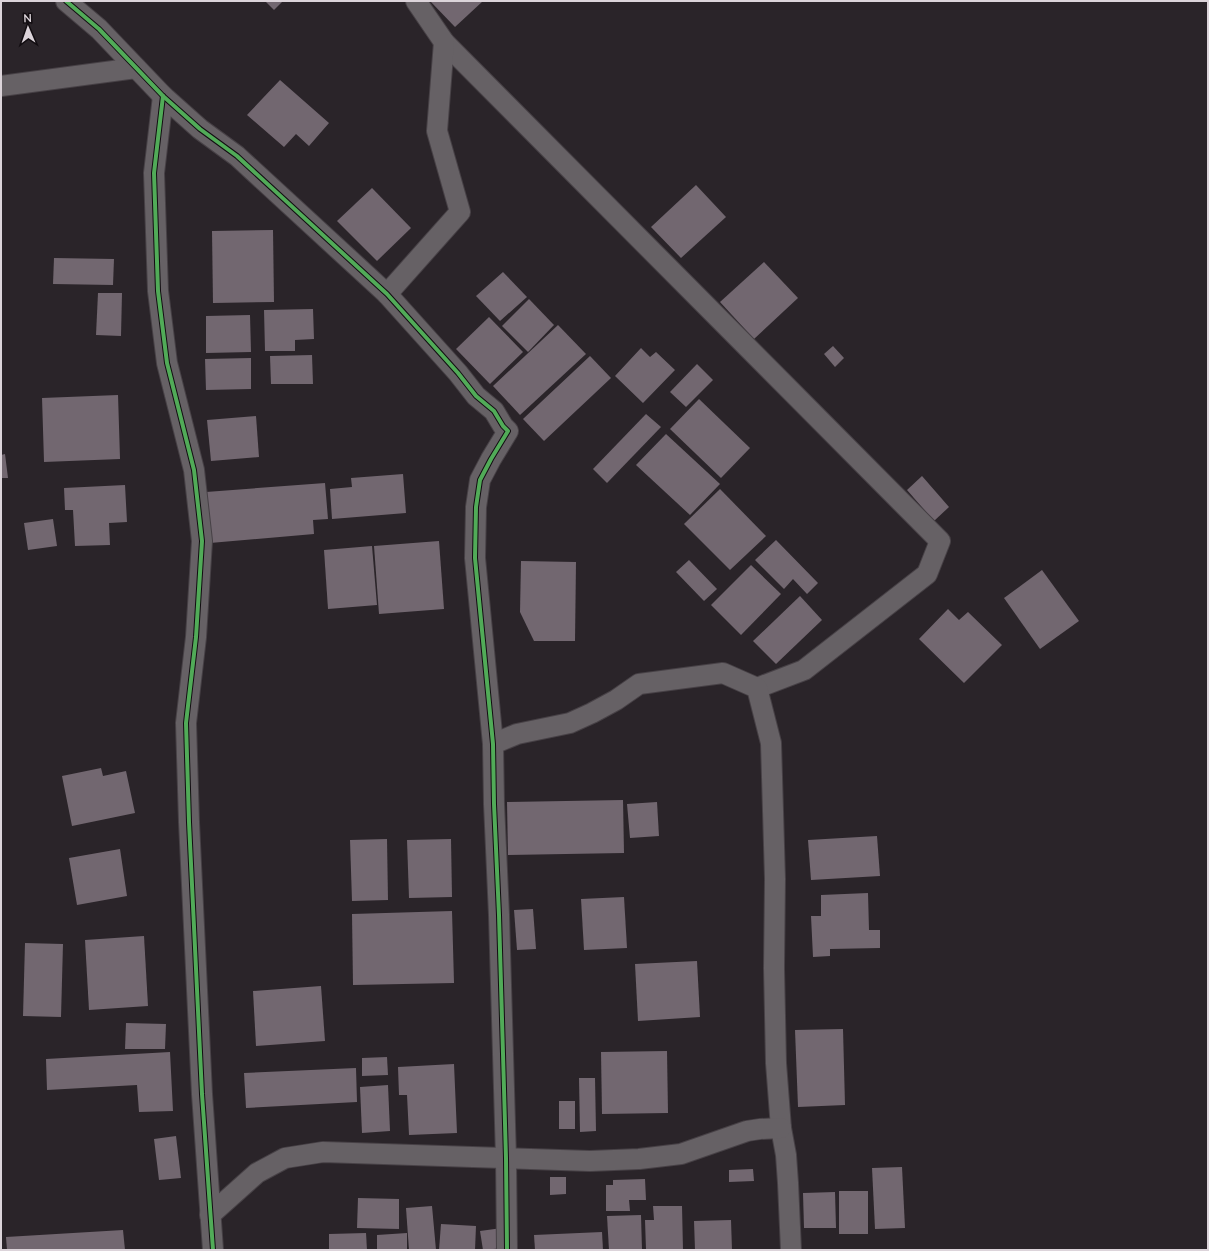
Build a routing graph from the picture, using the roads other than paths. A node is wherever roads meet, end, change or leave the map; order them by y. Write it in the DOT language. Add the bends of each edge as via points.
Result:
graph roads {
  1 [pos="66,1"];
  2 [pos="416,1"];
  3 [pos="444,42"];
  4 [pos="136,68"];
  5 [pos="1,86"];
  6 [pos="163,96"];
  7 [pos="388,294"];
  8 [pos="757,688"];
  9 [pos="493,744"];
  10 [pos="781,1128"];
  11 [pos="506,1158"];
  12 [pos="210,1215"];
  13 [pos="213,1250"];
  14 [pos="507,1250"];
  15 [pos="791,1250"];
  1 -- 4 [label="street" via="99,28"];
  2 -- 3 [label="street"];
  3 -- 7 [label="street" via="437,130 460,212"];
  3 -- 8 [label="street" via="940,541 927,574 804,670"];
  4 -- 5 [label="street"];
  4 -- 6 [label="street"];
  6 -- 7 [label="street" via="200,129 237,156"];
  6 -- 12 [label="street" via="154,173 158,291 167,363 194,470 202,541 196,637 186,723"];
  7 -- 9 [label="street" via="476,396 494,411 508,430 480,480 476,507 475,558"];
  8 -- 9 [label="street" via="723,672 640,684 592,714 570,723 517,734"];
  8 -- 10 [label="street" via="772,743 776,1064"];
  9 -- 11 [label="street"];
  10 -- 11 [label="street" via="747,1131 681,1154 638,1159 590,1161"];
  10 -- 15 [label="street" via="786,1155"];
  11 -- 12 [label="street" via="323,1152 285,1158 257,1173"];
  11 -- 14 [label="street"];
  12 -- 13 [label="street"];
}
